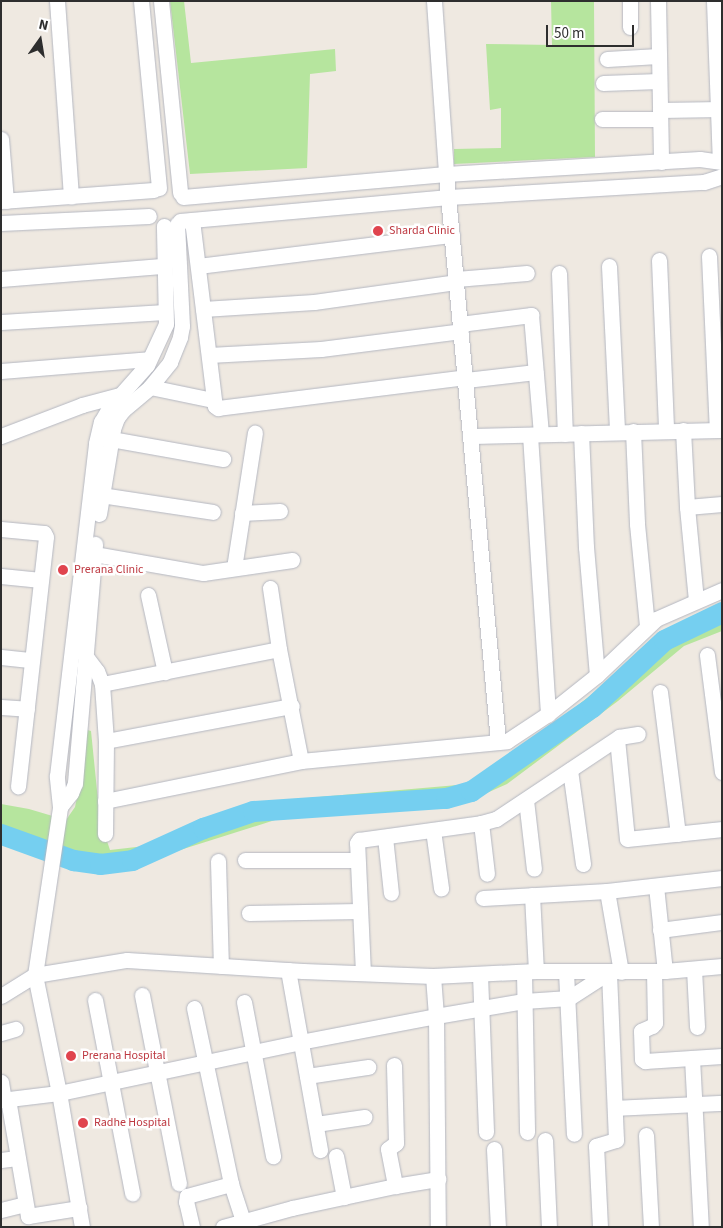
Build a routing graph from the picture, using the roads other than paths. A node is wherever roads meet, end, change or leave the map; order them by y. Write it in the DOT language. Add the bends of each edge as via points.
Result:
graph roads {
  1 [pos="57,1"];
  2 [pos="141,1"];
  3 [pos="161,1"];
  4 [pos="434,1"];
  5 [pos="630,1"];
  6 [pos="658,1"];
  7 [pos="714,1"];
  8 [pos="718,25"];
  9 [pos="630,27"];
  10 [pos="658,56"];
  11 [pos="607,59"];
  12 [pos="719,71"];
  13 [pos="659,81"];
  14 [pos="603,83"];
  15 [pos="720,109"];
  16 [pos="660,115"];
  17 [pos="602,119"];
  18 [pos="1,138"];
  19 [pos="661,162"];
  20 [pos="721,166"];
  21 [pos="446,174"];
  22 [pos="157,189"];
  23 [pos="182,195"];
  24 [pos="71,196"];
  25 [pos="448,196"];
  26 [pos="4,201"];
  27 [pos="149,216"];
  28 [pos="1,223"];
  29 [pos="178,223"];
  30 [pos="452,235"];
  31 [pos="710,256"];
  32 [pos="659,260"];
  33 [pos="164,266"];
  34 [pos="198,266"];
  35 [pos="609,266"];
  36 [pos="527,273"];
  37 [pos="559,273"];
  38 [pos="1,279"];
  39 [pos="456,280"];
  40 [pos="203,309"];
  41 [pos="166,312"];
  42 [pos="1,322"];
  43 [pos="460,327"];
  44 [pos="209,355"];
  45 [pos="150,359"];
  46 [pos="1,371"];
  47 [pos="536,372"];
  48 [pos="466,379"];
  49 [pos="150,387"];
  50 [pos="119,395"];
  51 [pos="213,400"];
  52 [pos="666,430"];
  53 [pos="683,430"];
  54 [pos="719,430"];
  55 [pos="632,431"];
  56 [pos="617,432"];
  57 [pos="255,433"];
  58 [pos="581,433"];
  59 [pos="565,434"];
  60 [pos="535,435"];
  61 [pos="1,436"];
  62 [pos="470,436"];
  63 [pos="111,438"];
  64 [pos="223,459"];
  65 [pos="101,495"];
  66 [pos="722,504"];
  67 [pos="687,507"];
  68 [pos="213,512"];
  69 [pos="280,512"];
  70 [pos="242,513"];
  71 [pos="1,529"];
  72 [pos="94,554"];
  73 [pos="292,560"];
  74 [pos="234,568"];
  75 [pos="1,576"];
  76 [pos="41,580"];
  77 [pos="270,588"];
  78 [pos="722,590"];
  79 [pos="148,595"];
  80 [pos="696,601"];
  81 [pos="647,626"];
  82 [pos="279,650"];
  83 [pos="84,654"];
  84 [pos="707,655"];
  85 [pos="1,657"];
  86 [pos="32,660"];
  87 [pos="165,672"];
  88 [pos="597,675"];
  89 [pos="102,684"];
  90 [pos="660,692"];
  91 [pos="292,706"];
  92 [pos="1,707"];
  93 [pos="27,709"];
  94 [pos="548,714"];
  95 [pos="638,734"];
  96 [pos="617,739"];
  97 [pos="106,741"];
  98 [pos="498,741"];
  99 [pos="301,761"];
  100 [pos="570,770"];
  101 [pos="722,772"];
  102 [pos="18,786"];
  103 [pos="526,800"];
  104 [pos="105,801"];
  105 [pos="59,811"];
  106 [pos="481,823"];
  107 [pos="722,828"];
  108 [pos="433,830"];
  109 [pos="105,834"];
  110 [pos="678,834"];
  111 [pos="385,837"];
  112 [pos="245,860"];
  113 [pos="358,860"];
  114 [pos="218,861"];
  115 [pos="583,864"];
  116 [pos="534,869"];
  117 [pos="487,874"];
  118 [pos="722,878"];
  119 [pos="656,886"];
  120 [pos="440,888"];
  121 [pos="607,891"];
  122 [pos="391,894"];
  123 [pos="532,895"];
  124 [pos="483,898"];
  125 [pos="359,911"];
  126 [pos="249,913"];
  127 [pos="722,922"];
  128 [pos="660,930"];
  129 [pos="221,966"];
  130 [pos="722,966"];
  131 [pos="694,969"];
  132 [pos="288,970"];
  133 [pos="659,971"];
  134 [pos="363,972"];
  135 [pos="530,972"];
  136 [pos="566,972"];
  137 [pos="615,972"];
  138 [pos="35,975"];
  139 [pos="480,975"];
  140 [pos="433,976"];
  141 [pos="142,995"];
  142 [pos="1,996"];
  143 [pos="569,998"];
  144 [pos="95,1000"];
  145 [pos="524,1001"];
  146 [pos="244,1002"];
  147 [pos="194,1008"];
  148 [pos="481,1008"];
  149 [pos="436,1016"];
  150 [pos="697,1027"];
  151 [pos="300,1042"];
  152 [pos="253,1052"];
  153 [pos="722,1056"];
  154 [pos="692,1058"];
  155 [pos="205,1063"];
  156 [pos="394,1065"];
  157 [pos="368,1067"];
  158 [pos="158,1073"];
  159 [pos="307,1076"];
  160 [pos="1,1082"];
  161 [pos="110,1082"];
  162 [pos="59,1093"];
  163 [pos="4,1100"];
  164 [pos="722,1103"];
  165 [pos="694,1105"];
  166 [pos="615,1108"];
  167 [pos="364,1118"];
  168 [pos="316,1124"];
  169 [pos="486,1132"];
  170 [pos="527,1132"];
  171 [pos="574,1134"];
  172 [pos="646,1135"];
  173 [pos="545,1140"];
  174 [pos="494,1148"];
  175 [pos="320,1150"];
  176 [pos="273,1156"];
  177 [pos="336,1156"];
  178 [pos="17,1158"];
  179 [pos="1,1160"];
  180 [pos="438,1179"];
  181 [pos="179,1183"];
  182 [pos="231,1184"];
  183 [pos="396,1186"];
  184 [pos="132,1193"];
  185 [pos="344,1197"];
  186 [pos="25,1204"];
  187 [pos="79,1208"];
  188 [pos="1,1210"];
  189 [pos="243,1222"];
  190 [pos="82,1227"];
  191 [pos="192,1227"];
  192 [pos="223,1227"];
  193 [pos="438,1227"];
  194 [pos="498,1227"];
  195 [pos="549,1227"];
  196 [pos="600,1227"];
  197 [pos="651,1227"];
  198 [pos="702,1227"];
  1 -- 24 [label="street"];
  2 -- 22 [label="street"];
  3 -- 23 [label="street"];
  4 -- 21 [label="street"];
  5 -- 9 [label="street"];
  6 -- 10 [label="street"];
  7 -- 8 [label="street"];
  8 -- 12 [label="street"];
  10 -- 11 [label="street"];
  10 -- 13 [label="street"];
  12 -- 15 [label="street"];
  13 -- 14 [label="street"];
  13 -- 16 [label="street"];
  15 -- 16 [label="street"];
  15 -- 20 [label="street"];
  16 -- 17 [label="street"];
  16 -- 19 [label="street"];
  18 -- 26 [label="street"];
  19 -- 20 [label="street" via="700,160"];
  19 -- 21 [label="street"];
  20 -- 25 [label="street" via="704,182"];
  21 -- 23 [label="street"];
  21 -- 25 [label="street"];
  22 -- 23 [label="street" via="170,187"];
  22 -- 24 [label="street"];
  22 -- 27 [label="street" via="147,203"];
  23 -- 29 [label="street" via="186,209"];
  24 -- 26 [label="street"];
  25 -- 29 [label="street"];
  25 -- 30 [label="street"];
  27 -- 28 [label="street"];
  27 -- 29 [label="street" via="155,223"];
  29 -- 33 [label="street"];
  29 -- 34 [label="street"];
  29 -- 49 [label="street" via="182,326 170,362"];
  30 -- 34 [label="street"];
  30 -- 39 [label="street"];
  31 -- 54 [label="street"];
  32 -- 52 [label="street"];
  33 -- 38 [label="street"];
  33 -- 41 [label="street"];
  34 -- 40 [label="street"];
  35 -- 56 [label="street"];
  36 -- 39 [label="street"];
  37 -- 59 [label="street"];
  39 -- 40 [label="street" via="314,302"];
  39 -- 43 [label="street"];
  40 -- 44 [label="street"];
  41 -- 42 [label="street"];
  41 -- 45 [label="street" via="166,324"];
  43 -- 44 [label="street" via="314,349"];
  43 -- 47 [label="street" via="531,315"];
  43 -- 48 [label="street"];
  44 -- 51 [label="street"];
  45 -- 46 [label="street"];
  45 -- 50 [label="street"];
  47 -- 48 [label="street"];
  47 -- 60 [label="street"];
  48 -- 51 [label="street" via="218,408"];
  48 -- 62 [label="street"];
  49 -- 51 [label="street"];
  49 -- 63 [label="street" via="117,418"];
  50 -- 61 [label="street" via="82,405"];
  50 -- 105 [label="street" via="101,422 96,443 57,776"];
  52 -- 53 [label="street"];
  52 -- 55 [label="street"];
  53 -- 54 [label="street"];
  53 -- 67 [label="street"];
  55 -- 56 [label="street"];
  55 -- 81 [label="street"];
  56 -- 58 [label="street"];
  57 -- 70 [label="street"];
  58 -- 59 [label="street"];
  58 -- 88 [label="street" via="586,547"];
  59 -- 60 [label="street"];
  60 -- 62 [label="street"];
  60 -- 94 [label="street"];
  62 -- 98 [label="street"];
  63 -- 64 [label="street"];
  63 -- 65 [label="street"];
  65 -- 68 [label="street"];
  65 -- 72 [label="street"];
  66 -- 67 [label="street"];
  67 -- 80 [label="street"];
  69 -- 70 [label="street"];
  70 -- 74 [label="street"];
  71 -- 76 [label="street" via="45,534"];
  72 -- 74 [label="street" via="203,573"];
  72 -- 83 [label="street"];
  73 -- 74 [label="street"];
  75 -- 76 [label="street"];
  76 -- 86 [label="street"];
  77 -- 82 [label="street"];
  78 -- 80 [label="street"];
  79 -- 87 [label="street"];
  80 -- 81 [label="street" via="659,617"];
  81 -- 88 [label="street"];
  82 -- 87 [label="street"];
  82 -- 91 [label="street"];
  83 -- 89 [label="street"];
  83 -- 105 [label="street" via="75,783"];
  84 -- 101 [label="street"];
  85 -- 86 [label="street"];
  86 -- 93 [label="street"];
  87 -- 89 [label="street"];
  88 -- 94 [label="street"];
  89 -- 97 [label="street"];
  90 -- 110 [label="street"];
  91 -- 97 [label="street"];
  91 -- 99 [label="street"];
  92 -- 93 [label="street"];
  93 -- 102 [label="street"];
  94 -- 98 [label="street" via="511,740"];
  95 -- 96 [label="street"];
  96 -- 100 [label="street"];
  96 -- 110 [label="street" via="627,839"];
  97 -- 104 [label="street"];
  98 -- 99 [label="street"];
  99 -- 104 [label="street"];
  100 -- 103 [label="street"];
  100 -- 115 [label="street"];
  103 -- 106 [label="street" via="496,819"];
  103 -- 116 [label="street"];
  104 -- 109 [label="street"];
  105 -- 138 [label="street"];
  106 -- 108 [label="street"];
  106 -- 117 [label="street"];
  107 -- 110 [label="street"];
  108 -- 111 [label="street"];
  108 -- 120 [label="street"];
  111 -- 113 [label="street" via="359,840"];
  111 -- 122 [label="street"];
  112 -- 113 [label="street"];
  113 -- 125 [label="street"];
  114 -- 129 [label="street"];
  118 -- 119 [label="street"];
  119 -- 121 [label="street"];
  119 -- 128 [label="street"];
  121 -- 123 [label="street"];
  121 -- 137 [label="street"];
  123 -- 124 [label="street"];
  123 -- 135 [label="street"];
  125 -- 126 [label="street"];
  125 -- 134 [label="street"];
  127 -- 128 [label="street"];
  128 -- 133 [label="street"];
  129 -- 132 [label="street"];
  129 -- 138 [label="street" via="127,960"];
  130 -- 131 [label="street"];
  131 -- 133 [label="street"];
  131 -- 150 [label="street"];
  132 -- 134 [label="street"];
  132 -- 151 [label="street"];
  133 -- 137 [label="street"];
  133 -- 154 [label="street" via="655,1023 641,1030 642,1059"];
  134 -- 140 [label="street"];
  135 -- 136 [label="street"];
  135 -- 139 [label="street"];
  135 -- 145 [label="street"];
  136 -- 137 [label="street"];
  136 -- 143 [label="street"];
  137 -- 143 [label="street"];
  137 -- 166 [label="street"];
  138 -- 142 [label="street"];
  138 -- 162 [label="street"];
  139 -- 140 [label="street"];
  139 -- 148 [label="street"];
  140 -- 149 [label="street"];
  141 -- 158 [label="street"];
  143 -- 145 [label="street"];
  143 -- 171 [label="street"];
  144 -- 161 [label="street"];
  145 -- 148 [label="street"];
  145 -- 170 [label="street"];
  146 -- 152 [label="street"];
  147 -- 155 [label="street"];
  148 -- 149 [label="street"];
  148 -- 169 [label="street"];
  149 -- 151 [label="street"];
  149 -- 180 [label="street"];
  151 -- 152 [label="street"];
  151 -- 159 [label="street"];
  152 -- 155 [label="street"];
  152 -- 176 [label="street"];
  153 -- 154 [label="street"];
  154 -- 165 [label="street"];
  155 -- 158 [label="street"];
  155 -- 182 [label="street"];
  156 -- 183 [label="street" via="396,1143 388,1149"];
  157 -- 159 [label="street"];
  158 -- 161 [label="street"];
  158 -- 181 [label="street"];
  159 -- 168 [label="street"];
  160 -- 163 [label="street"];
  161 -- 162 [label="street"];
  161 -- 184 [label="street"];
  162 -- 163 [label="street"];
  162 -- 187 [label="street"];
  163 -- 178 [label="street"];
  164 -- 165 [label="street"];
  165 -- 166 [label="street"];
  165 -- 198 [label="street"];
  166 -- 196 [label="street" via="616,1141 596,1146"];
  167 -- 168 [label="street"];
  168 -- 175 [label="street"];
  172 -- 197 [label="street"];
  173 -- 195 [label="street"];
  174 -- 194 [label="street"];
  177 -- 185 [label="street"];
  178 -- 179 [label="street"];
  178 -- 186 [label="street"];
  180 -- 183 [label="street"];
  180 -- 193 [label="street"];
  182 -- 189 [label="street"];
  182 -- 191 [label="street" via="188,1196 186,1202"];
  183 -- 185 [label="street"];
  185 -- 189 [label="street"];
  186 -- 187 [label="street" via="29,1217"];
  186 -- 188 [label="street"];
  187 -- 190 [label="street"];
  189 -- 192 [label="street"];
}
